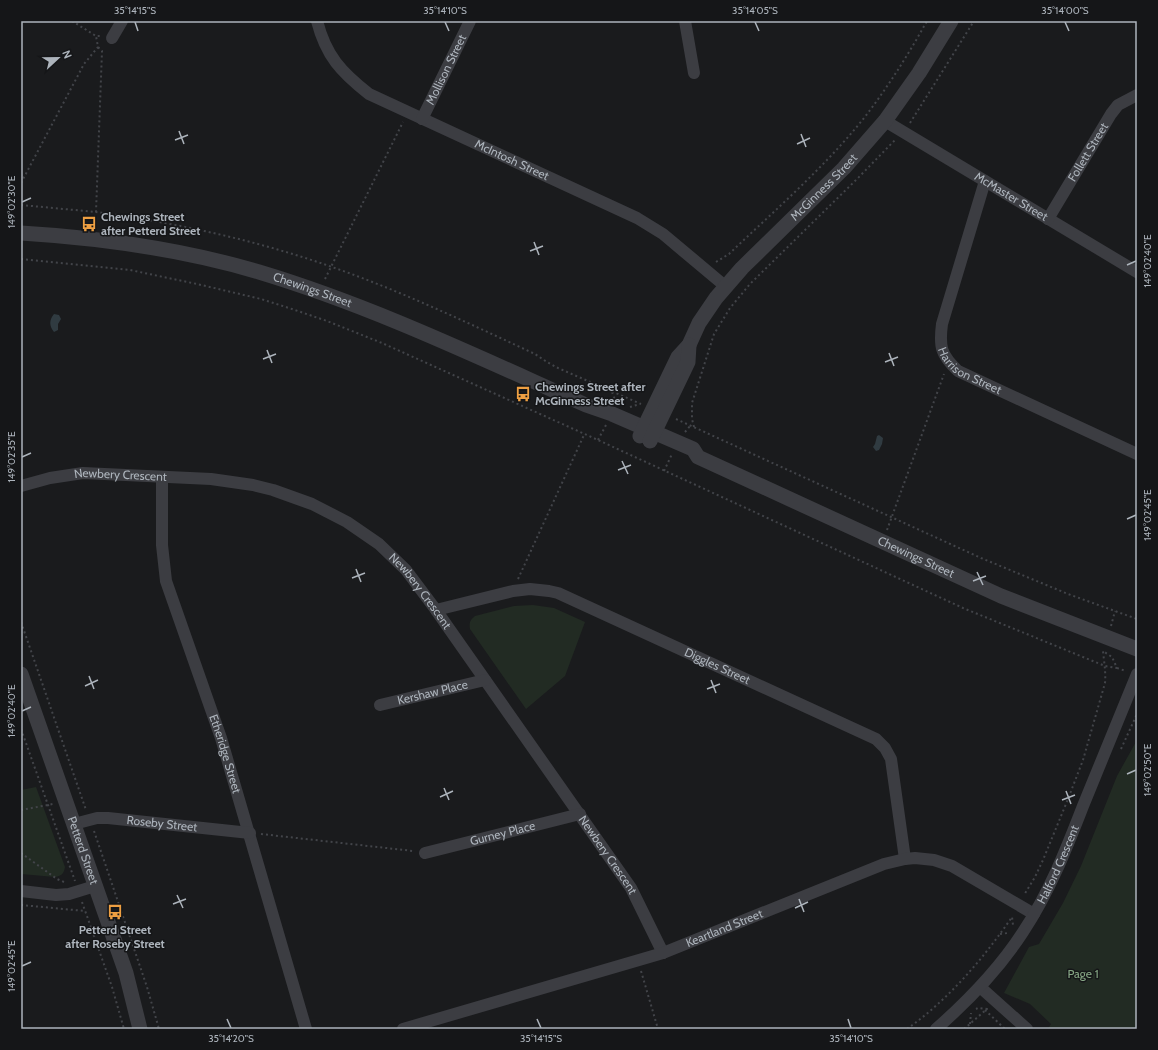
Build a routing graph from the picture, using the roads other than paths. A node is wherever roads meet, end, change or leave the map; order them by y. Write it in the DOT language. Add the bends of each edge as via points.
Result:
graph roads {
  1 [pos="122,21"];
  2 [pos="317,21"];
  3 [pos="470,21"];
  4 [pos="685,21"];
  5 [pos="951,21"];
  6 [pos="112,38"];
  7 [pos="694,73"];
  8 [pos="1137,95"];
  9 [pos="422,119"];
  10 [pos="885,121"];
  11 [pos="985,181"];
  12 [pos="1048,219"];
  13 [pos="21,233"];
  14 [pos="1137,272"];
  15 [pos="725,286"];
  16 [pos="647,435"];
  17 [pos="1137,454"];
  18 [pos="162,477"];
  19 [pos="21,486"];
  20 [pos="436,610"];
  21 [pos="1137,649"];
  22 [pos="21,674"];
  23 [pos="1137,674"];
  24 [pos="485,680"];
  25 [pos="380,705"];
  26 [pos="580,814"];
  27 [pos="74,824"];
  28 [pos="250,833"];
  29 [pos="425,852"];
  30 [pos="905,859"];
  31 [pos="96,886"];
  32 [pos="21,891"];
  33 [pos="1034,914"];
  34 [pos="663,953"];
  35 [pos="980,987"];
  36 [pos="140,1029"];
  37 [pos="306,1029"];
  38 [pos="403,1029"];
  39 [pos="936,1029"];
  40 [pos="1026,1029"];
  1 -- 6 [label="street"];
  2 -- 9 [label="street, McIntosh Street" via="321,37 333,59 349,78 369,94"];
  3 -- 9 [label="street, Mollison Street"];
  4 -- 7 [label="street"];
  5 -- 10 [label="street, McGinness Street"];
  8 -- 12 [label="street, Follett Street" via="1118,105 1111,114"];
  9 -- 15 [label="street, McIntosh Street" via="638,218 663,234"];
  10 -- 11 [label="street, McMaster Street"];
  10 -- 15 [label="street, McGinness Street" via="844,168"];
  11 -- 12 [label="street, McMaster Street"];
  11 -- 17 [label="street, Harrison Street" via="942,324 940,340 944,354 958,371"];
  12 -- 14 [label="street, McMaster Street"];
  13 -- 16 [label="street, Chewings Street" via="82,238 196,257 258,272 319,291 417,329 586,406 608,422"];
  15 -- 16 [label="street, McGinness Street" via="699,323 689,345 688,362"];
  16 -- 21 [label="street, Chewings Street" via="693,449 698,457 882,543 1002,596"];
  18 -- 19 [label="street, Newbery Crescent" via="83,473"];
  18 -- 20 [label="street, Newbery Crescent" via="211,479 253,486 273,490 312,504 347,522 379,544 406,570"];
  18 -- 28 [label="street, Etheridge Street" via="162,546 166,581 221,738"];
  20 -- 24 [label="street, Newbery Crescent"];
  20 -- 30 [label="street, Diggles Street" via="513,591 530,589 558,593 876,739 891,759"];
  22 -- 27 [label="street, Petterd Street"];
  23 -- 33 [label="street, Halford Crescent" via="1056,872"];
  24 -- 25 [label="street, Kershaw Place"];
  24 -- 26 [label="street, Newbery Crescent"];
  26 -- 29 [label="street, Gurney Place"];
  26 -- 34 [label="street, Newbery Crescent" via="639,901"];
  27 -- 28 [label="street, Roseby Street" via="108,818"];
  27 -- 31 [label="street, Petterd Street"];
  28 -- 37 [label="street, Etheridge Street"];
  30 -- 33 [label="street, Keartland Street" via="934,860 952,866"];
  30 -- 34 [label="street, Keartland Street" via="884,864"];
  31 -- 32 [label="street" via="56,895"];
  31 -- 36 [label="street, Petterd Street" via="126,974"];
  33 -- 35 [label="street, Halford Crescent"];
  34 -- 38 [label="street, Keartland Street"];
  35 -- 39 [label="street, Halford Crescent"];
  35 -- 40 [label="street"];
}
